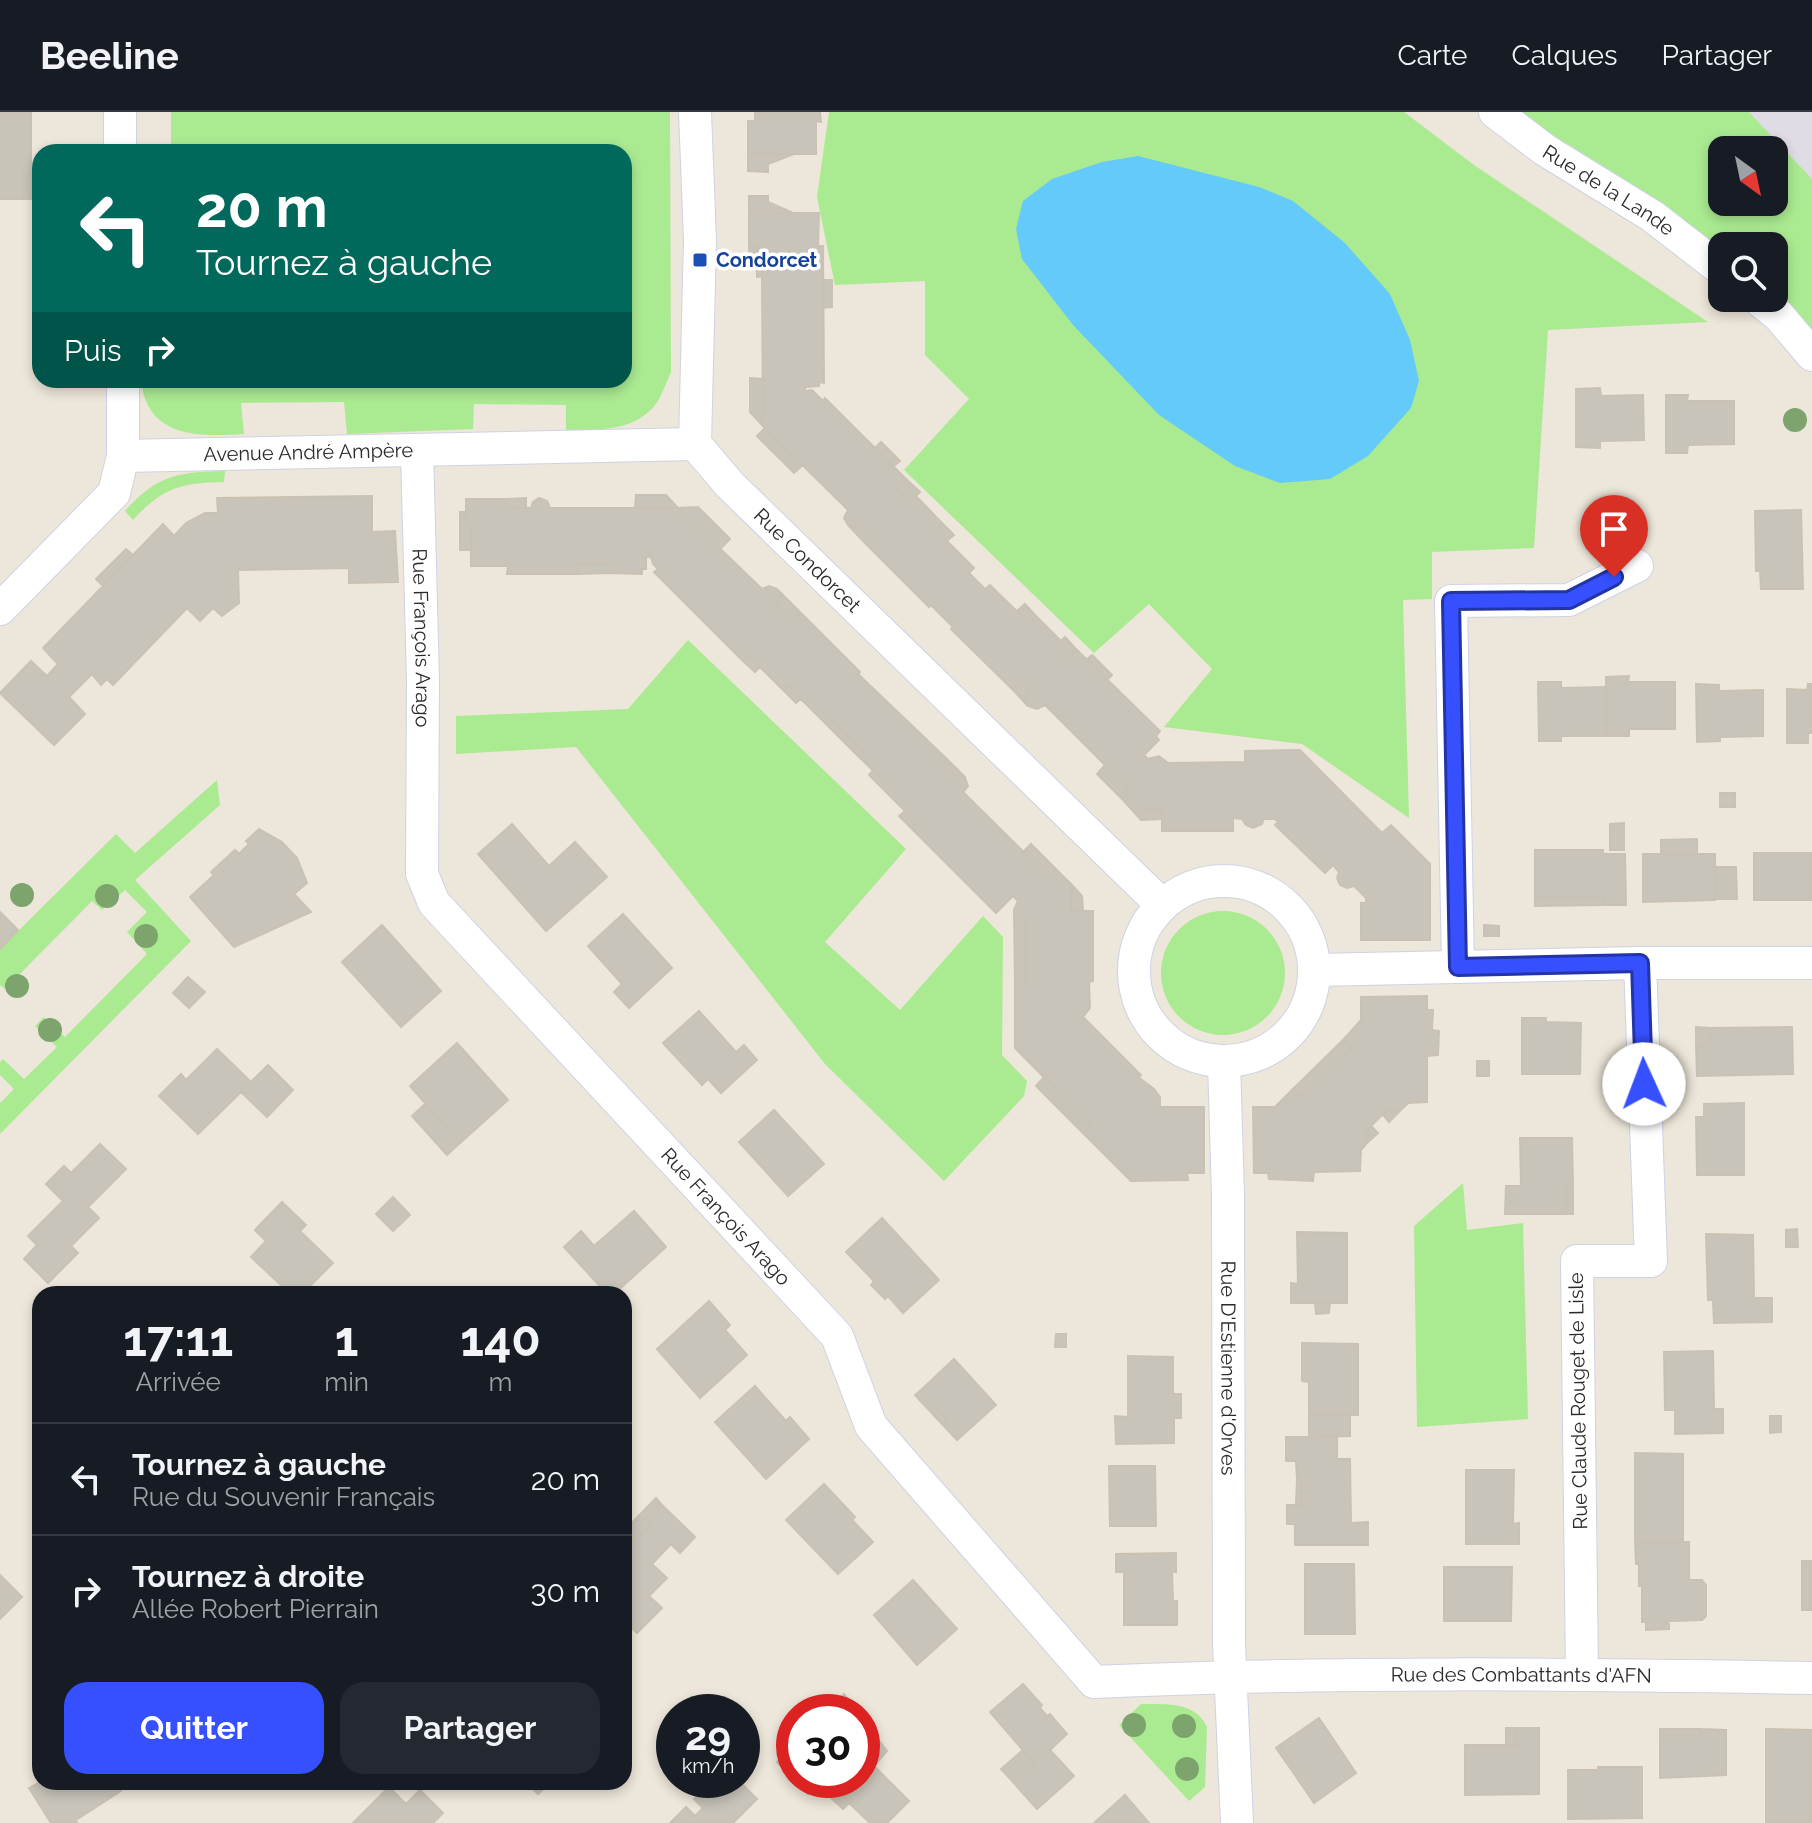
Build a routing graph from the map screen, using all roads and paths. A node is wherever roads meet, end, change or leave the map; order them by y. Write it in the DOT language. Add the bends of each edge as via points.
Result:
graph roads {
  1 [pos="120,112"];
  2 [pos="695,112"];
  3 [pos="1495,112"];
  4 [pos="120,144"];
  5 [pos="1708,259"];
  6 [pos="1774,312"];
  7 [pos="1812,355"];
  8 [pos="123,388"];
  9 [pos="695,444"];
  10 [pos="417,450"];
  11 [pos="123,456"];
  12 [pos="1637,566"];
  13 [pos="0,609"];
  14 [pos="1162,905"];
  15 [pos="1640,963"];
  16 [pos="1812,963"];
  17 [pos="1458,967"];
  18 [pos="1315,970"];
  19 [pos="1224,1062"];
  20 [pos="1582,1674"];
  21 [pos="1232,1675"];
  22 [pos="1812,1678"];
  23 [pos="1237,1823"];
  1 -- 4 [label="street"];
  2 -- 9 [label="street" via="700,260"];
  3 -- 5 [label="street, Rue de la Lande"];
  6 -- 7 [label="street"];
  8 -- 11 [label="street"];
  9 -- 10 [label="street, Avenue André Ampère"];
  9 -- 14 [label="street, Rue Condorcet" via="730,485"];
  10 -- 11 [label="street, Avenue André Ampère"];
  10 -- 21 [label="street, Rue François Arago" via="422,874 434,903 837,1336 871,1426 1094,1682"];
  11 -- 13 [label="street" via="114,493"];
  12 -- 17 [label="street" via="1569,600 1451,601"];
  14 -- 18 [label="street" via="1186,888 1215,880 1245,882 1273,894 1295,914 1310,941"];
  14 -- 19 [label="street" via="1141,934 1134,970 1140,1005 1159,1035 1189,1054"];
  15 -- 16 [label="street"];
  15 -- 17 [label="street"];
  15 -- 20 [label="street, Rue Claude Rouget de Lisle" via="1651,1261 1577,1261"];
  17 -- 18 [label="street"];
  18 -- 19 [label="street" via="1309,1005 1289,1035 1259,1055"];
  19 -- 21 [label="street, Rue D'Estienne d'Orves"];
  20 -- 21 [label="street, Rue des Combattants d'AFN"];
  20 -- 22 [label="street, Rue des Combattants d'AFN"];
  21 -- 23 [label="street"];
}
